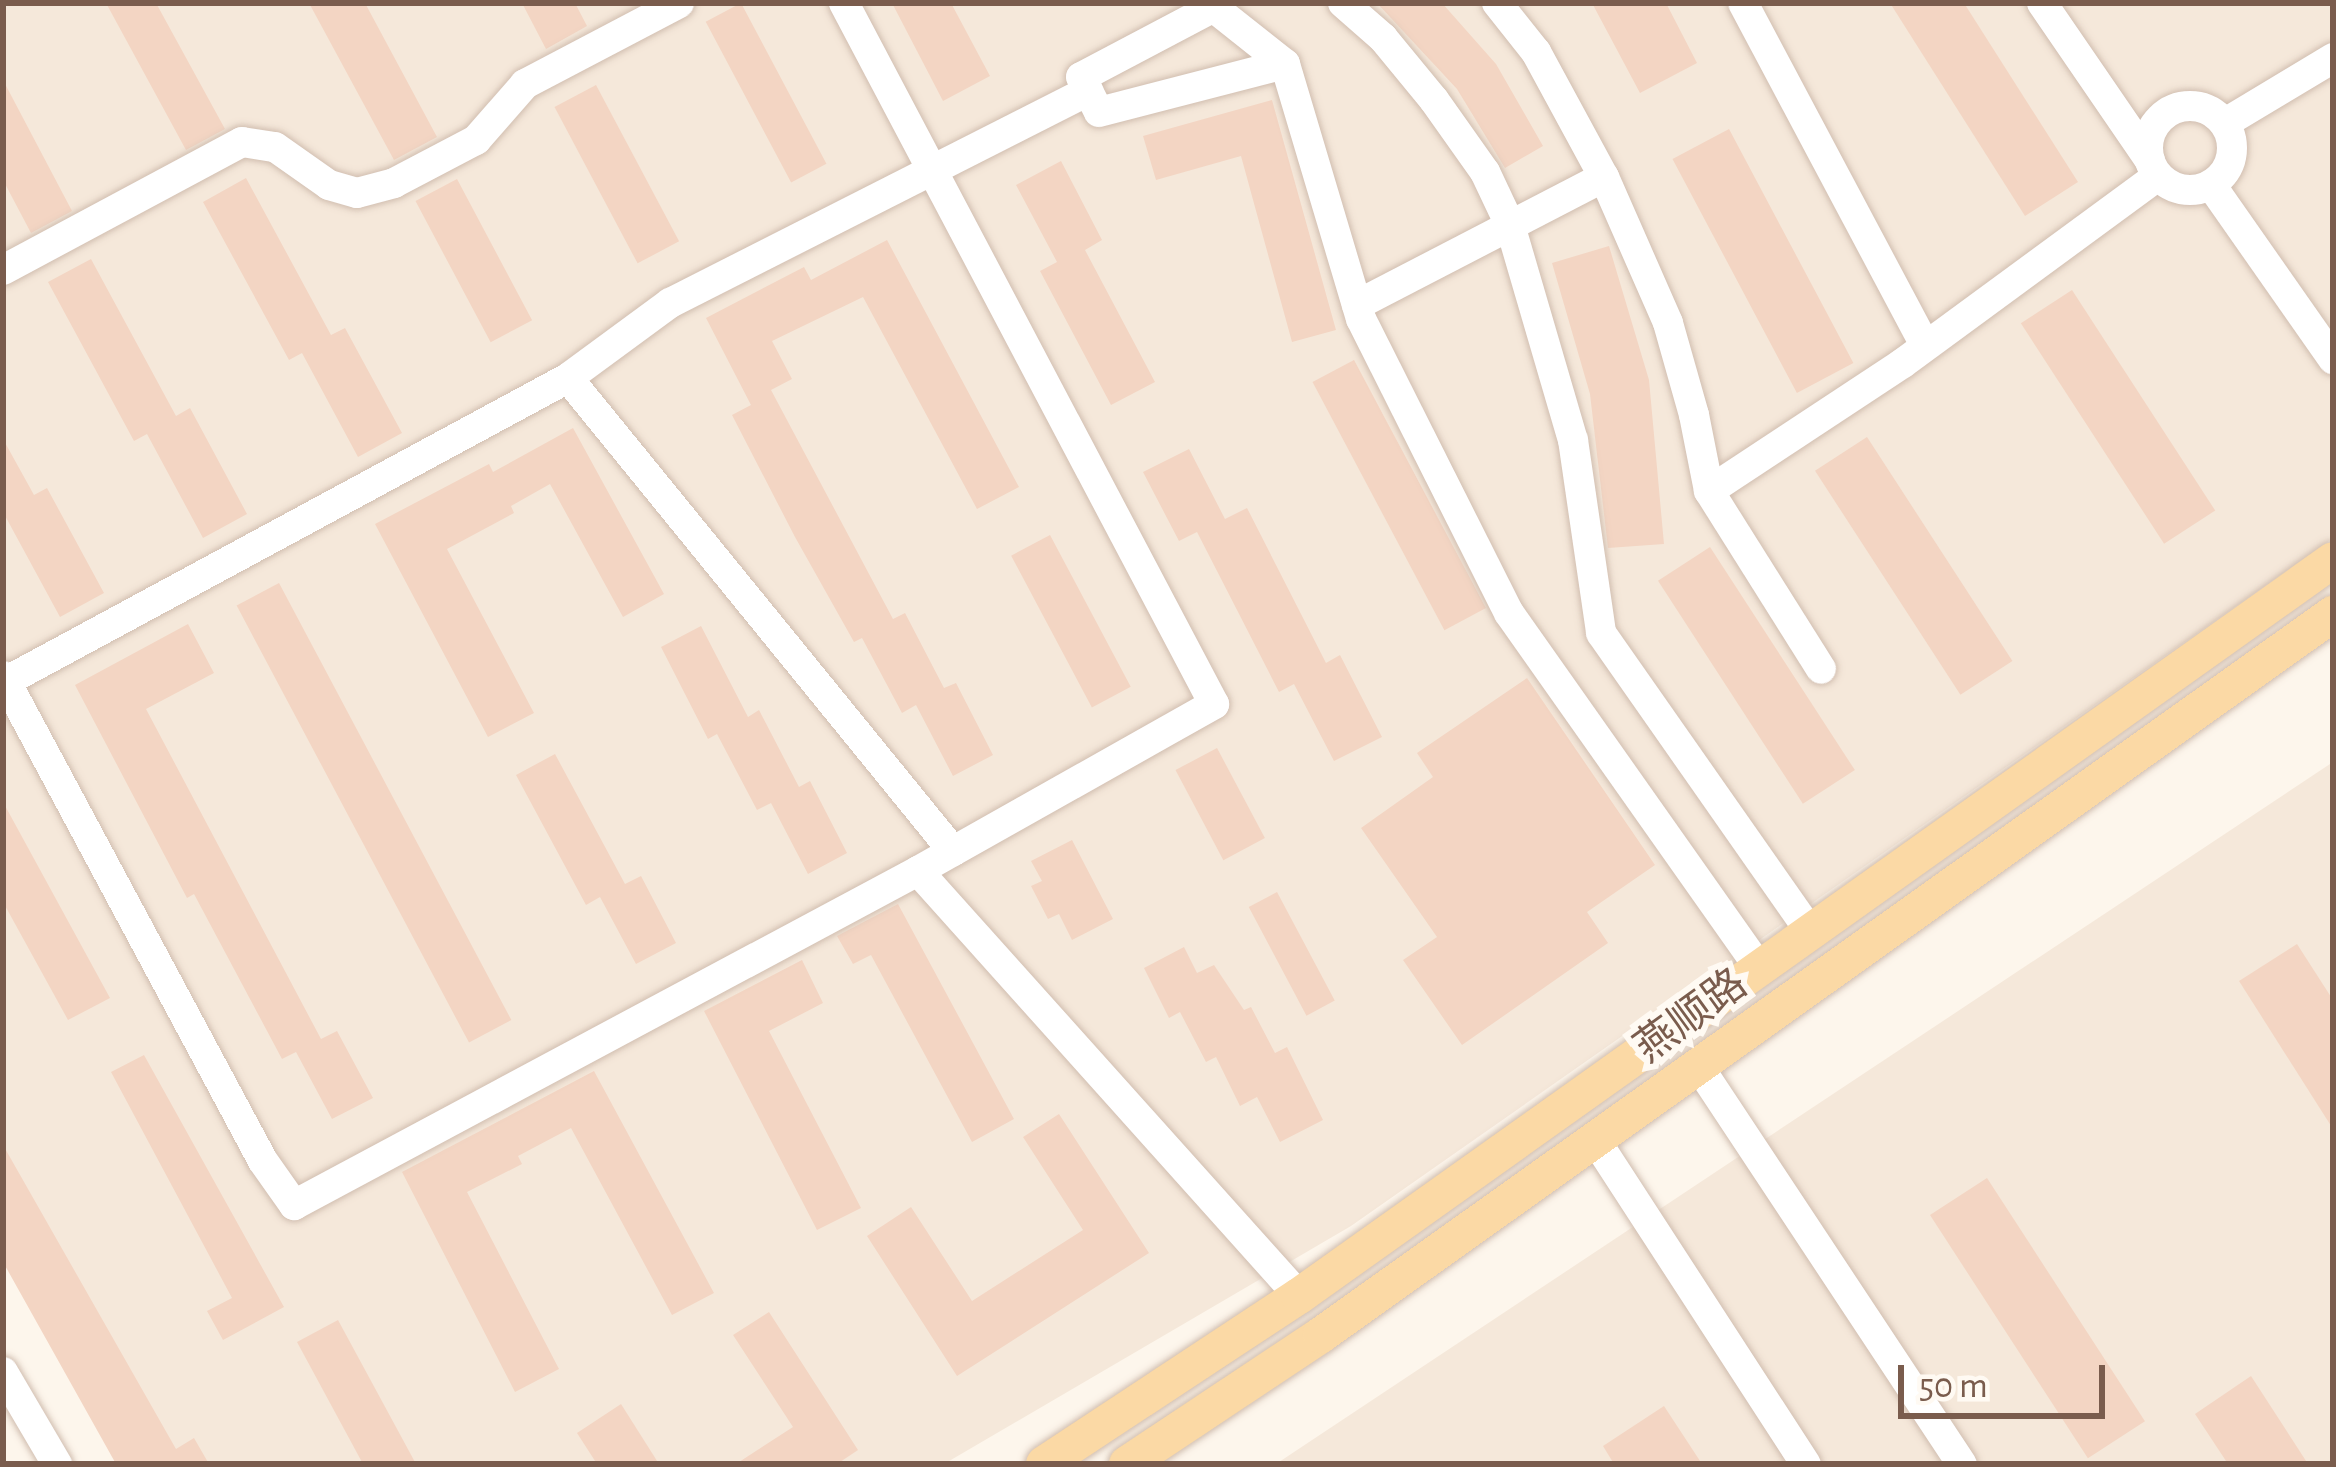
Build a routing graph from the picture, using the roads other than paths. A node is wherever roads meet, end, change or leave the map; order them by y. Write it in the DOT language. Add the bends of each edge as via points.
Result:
graph roads {
  1 [pos="679,3"];
  2 [pos="844,3"];
  3 [pos="1343,3"];
  4 [pos="1497,3"];
  5 [pos="1743,3"];
  6 [pos="2042,3"];
  7 [pos="1211,5"];
  8 [pos="2333,58"];
  9 [pos="1285,64"];
  10 [pos="1088,91"];
  11 [pos="2225,123"];
  12 [pos="2154,168"];
  13 [pos="933,172"];
  14 [pos="1604,177"];
  15 [pos="2217,180"];
  16 [pos="1510,225"];
  17 [pos="3,270"];
  18 [pos="1357,305"];
  19 [pos="2333,330"];
  20 [pos="1924,346"];
  21 [pos="2333,359"];
  22 [pos="568,378"];
  23 [pos="1708,491"];
  24 [pos="2333,560"];
  25 [pos="2333,614"];
  26 [pos="1821,669"];
  27 [pos="7,692"];
  28 [pos="953,851"];
  29 [pos="918,871"];
  30 [pos="1810,931"];
  31 [pos="1759,968"];
  32 [pos="1699,1067"];
  33 [pos="1596,1141"];
  34 [pos="1299,1296"];
  35 [pos="3,1372"];
  36 [pos="57,1464"];
  37 [pos="1043,1464"];
  38 [pos="1127,1464"];
  39 [pos="1806,1464"];
  40 [pos="1962,1464"];
  1 -- 17 [label="street" via="525,84 476,140 394,183 356,193 329,185 275,147 242,142"];
  2 -- 13 [label="street"];
  3 -- 16 [label="street" via="1434,100 1485,172"];
  4 -- 14 [label="street" via="1536,52"];
  5 -- 20 [label="street"];
  6 -- 12 [label="street"];
  7 -- 9 [label="street"];
  7 -- 10 [label="street" via="1082,77"];
  8 -- 11 [label="street"];
  9 -- 10 [label="street" via="1099,112"];
  9 -- 18 [label="street"];
  10 -- 13 [label="street"];
  11 -- 12 [label="street" via="2201,106 2169,111 2152,128"];
  11 -- 15 [label="street" via="2233,143"];
  12 -- 15 [label="street" via="2187,190"];
  12 -- 20 [label="street"];
  13 -- 22 [label="street" via="670,303"];
  13 -- 28 [label="street" via="1214,704"];
  14 -- 16 [label="street"];
  14 -- 23 [label="street" via="1668,323"];
  15 -- 19 [label="street"];
  15 -- 21 [label="street"];
  16 -- 18 [label="street"];
  16 -- 30 [label="street" via="1573,440 1601,633"];
  18 -- 31 [label="street" via="1509,613"];
  20 -- 23 [label="street"];
  22 -- 27 [label="street"];
  22 -- 28 [label="street"];
  23 -- 26 [label="street"];
  24 -- 30 [label="main road, 燕顺路"];
  25 -- 32 [label="main road, 燕顺路"];
  27 -- 29 [label="street" via="294,1205"];
  28 -- 29 [label="street"];
  29 -- 34 [label="street"];
  30 -- 31 [label="main road, 燕顺路"];
  31 -- 34 [label="main road, 燕顺路"];
  32 -- 33 [label="main road, 燕顺路"];
  32 -- 40 [label="street"];
  33 -- 38 [label="main road, 燕顺路"];
  33 -- 39 [label="street"];
  34 -- 37 [label="main road, 燕顺路"];
  35 -- 36 [label="street"];
}
